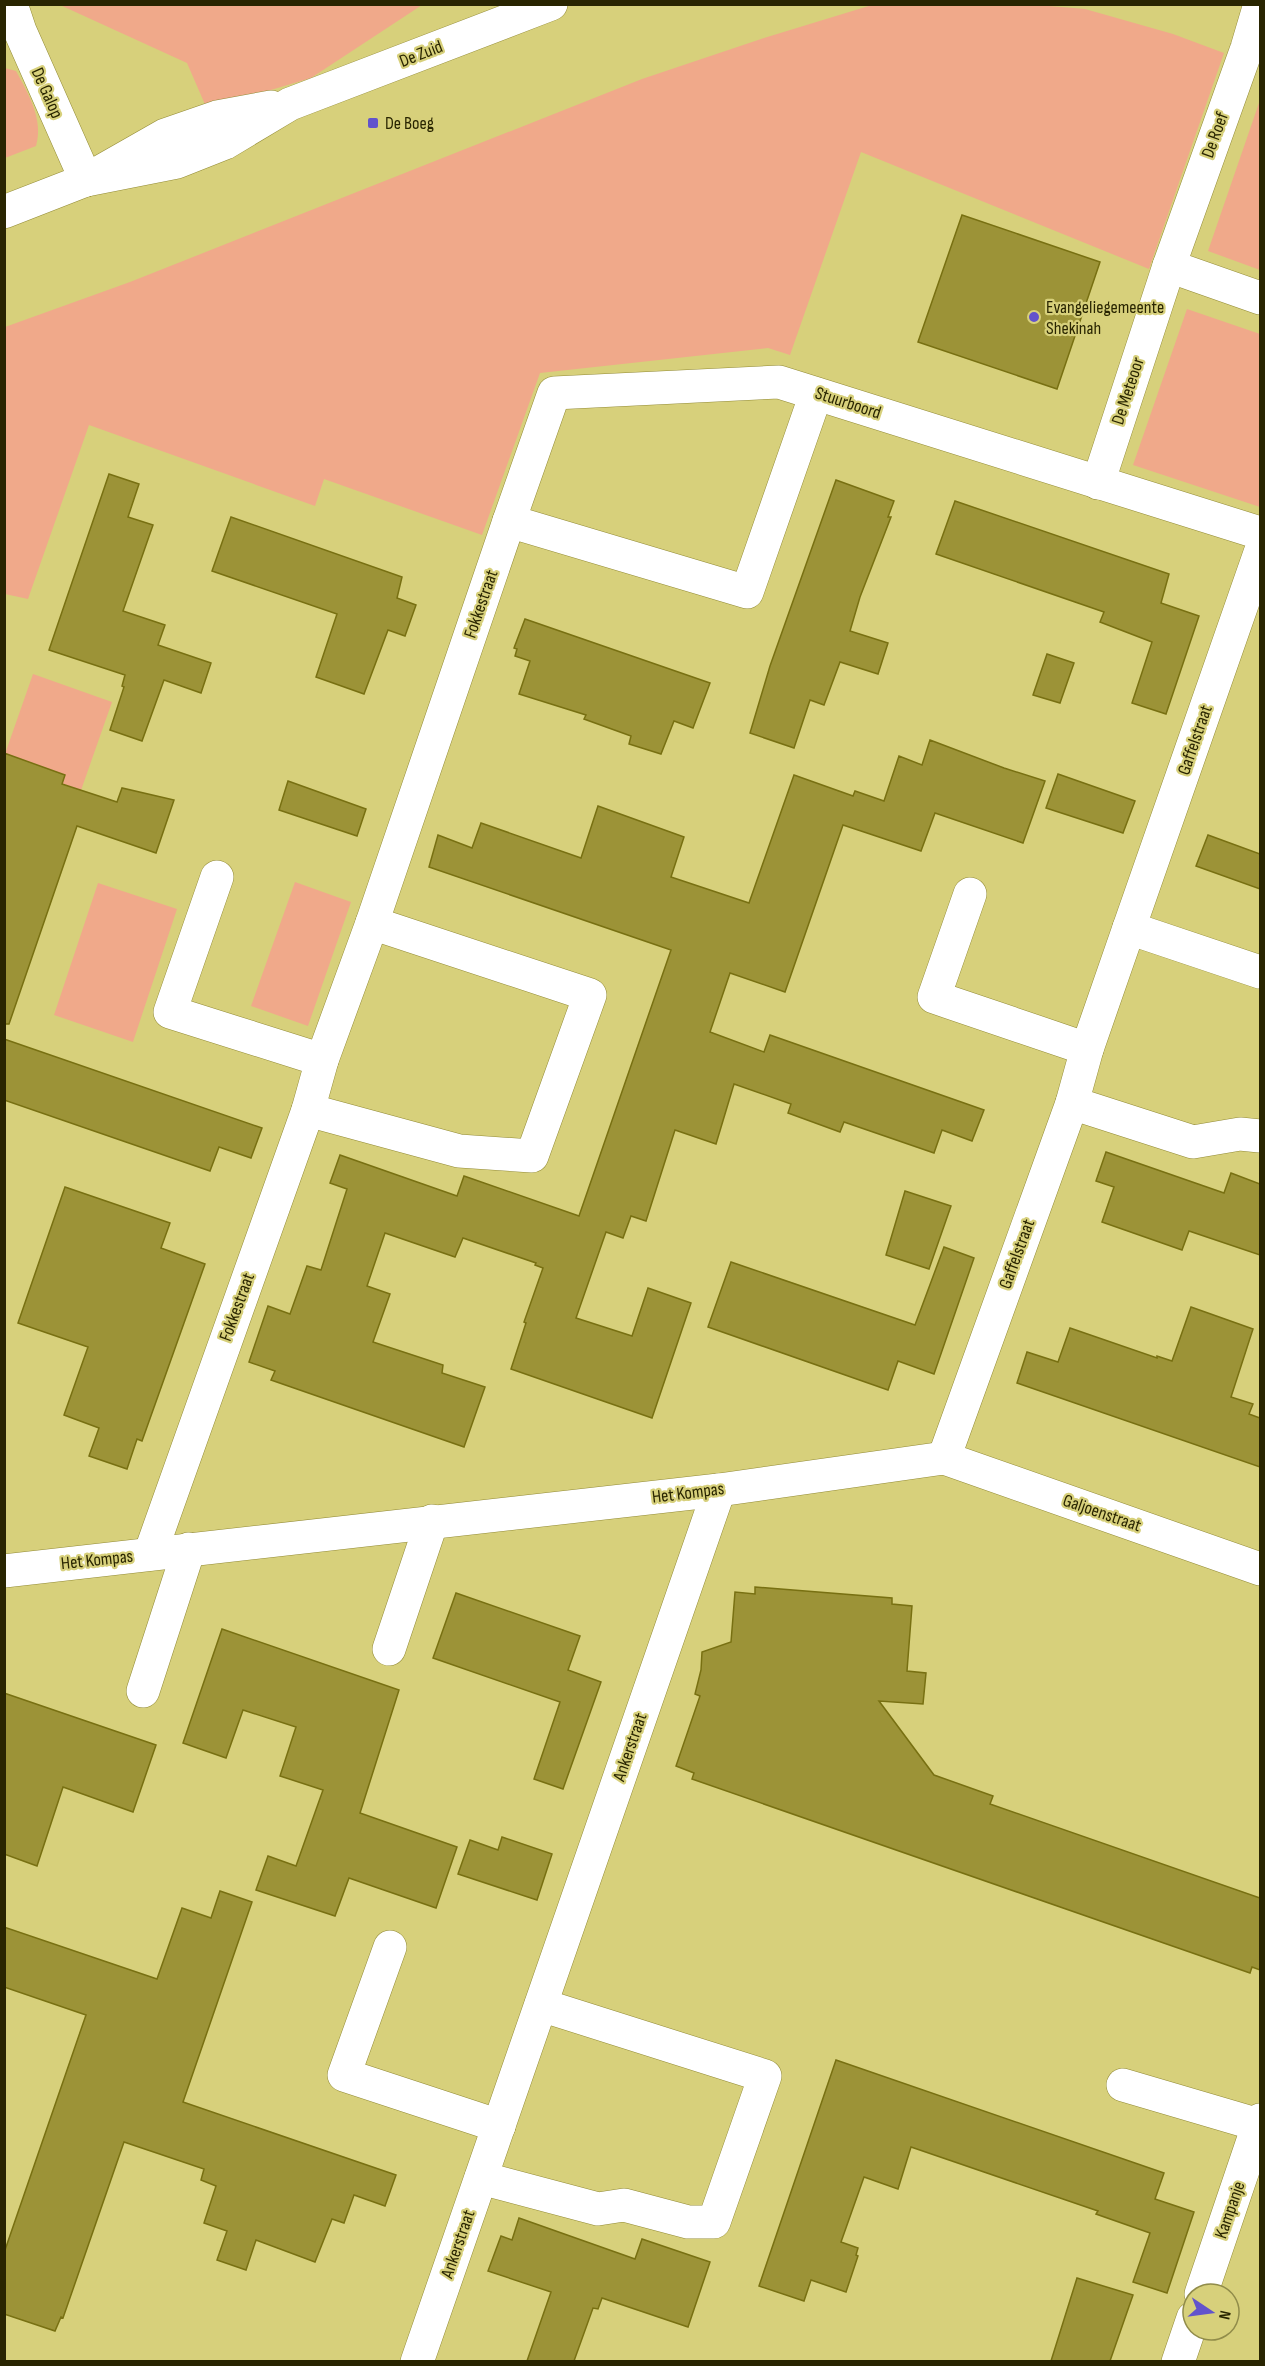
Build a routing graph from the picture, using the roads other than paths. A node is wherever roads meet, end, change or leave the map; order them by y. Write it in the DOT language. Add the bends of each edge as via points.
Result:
graph roads {
  1 [pos="551,4"];
  2 [pos="1260,4"];
  3 [pos="12,24"];
  4 [pos="86,180"];
  5 [pos="4,212"];
  6 [pos="1169,266"];
  7 [pos="1260,298"];
  8 [pos="816,393"];
  9 [pos="1098,483"];
  10 [pos="509,521"];
  11 [pos="1260,533"];
  12 [pos="1260,553"];
  13 [pos="217,877"];
  14 [pos="970,894"];
  15 [pos="372,923"];
  16 [pos="1128,928"];
  17 [pos="1260,972"];
  18 [pos="1087,1049"];
  19 [pos="322,1060"];
  20 [pos="1072,1103"];
  21 [pos="308,1110"];
  22 [pos="1260,1136"];
  23 [pos="944,1458"];
  24 [pos="719,1490"];
  25 [pos="432,1521"];
  26 [pos="189,1549"];
  27 [pos="150,1554"];
  28 [pos="1260,1569"];
  29 [pos="4,1571"];
  30 [pos="389,1649"];
  31 [pos="143,1691"];
  32 [pos="390,1947"];
  33 [pos="541,2005"];
  34 [pos="1123,2085"];
  35 [pos="1260,2123"];
  36 [pos="499,2126"];
  37 [pos="481,2178"];
  38 [pos="1205,2282"];
  39 [pos="1185,2342"];
  40 [pos="417,2361"];
  41 [pos="1178,2361"];
  1 -- 4 [label="street, De Zuid" via="290,104 225,143 177,162"];
  2 -- 6 [label="street, De Roef"];
  3 -- 4 [label="street, De Galop"];
  4 -- 5 [label="street, De Zuid"];
  6 -- 7 [label="street"];
  6 -- 9 [label="street, De Meteoor"];
  8 -- 9 [label="street, Stuurboord"];
  8 -- 10 [label="street, Stuurboord" via="779,382 554,393"];
  8 -- 10 [label="street" via="747,592"];
  9 -- 11 [label="street, Stuurboord"];
  10 -- 15 [label="street, Fokkestraat"];
  12 -- 16 [label="street, Gaffelstraat"];
  13 -- 19 [label="street" via="170,1012"];
  14 -- 18 [label="street" via="934,997"];
  15 -- 19 [label="street, Fokkestraat"];
  15 -- 21 [label="street" via="590,994 532,1155 459,1151"];
  16 -- 17 [label="street"];
  16 -- 18 [label="street, Gaffelstraat"];
  18 -- 20 [label="street, Gaffelstraat"];
  19 -- 21 [label="street, Fokkestraat"];
  20 -- 22 [label="street" via="1193,1142 1240,1134"];
  20 -- 23 [label="street, Gaffelstraat"];
  21 -- 27 [label="street, Fokkestraat"];
  23 -- 24 [label="street, Het Kompas"];
  23 -- 28 [label="street, Galjoenstraat"];
  24 -- 25 [label="street, Het Kompas"];
  24 -- 33 [label="street, Ankerstraat"];
  25 -- 26 [label="street, Het Kompas"];
  25 -- 30 [label="street"];
  26 -- 27 [label="street, Het Kompas"];
  26 -- 31 [label="street"];
  27 -- 29 [label="street, Het Kompas"];
  32 -- 36 [label="street" via="344,2074"];
  33 -- 36 [label="street, Ankerstraat"];
  33 -- 37 [label="street" via="765,2076 714,2222 687,2222 624,2205 598,2210"];
  34 -- 35 [label="street, Kampanje"];
  35 -- 38 [label="street, Kampanje"];
  36 -- 37 [label="street, Ankerstraat"];
  37 -- 40 [label="street, Ankerstraat"];
  39 -- 41 [label="street"];
}
